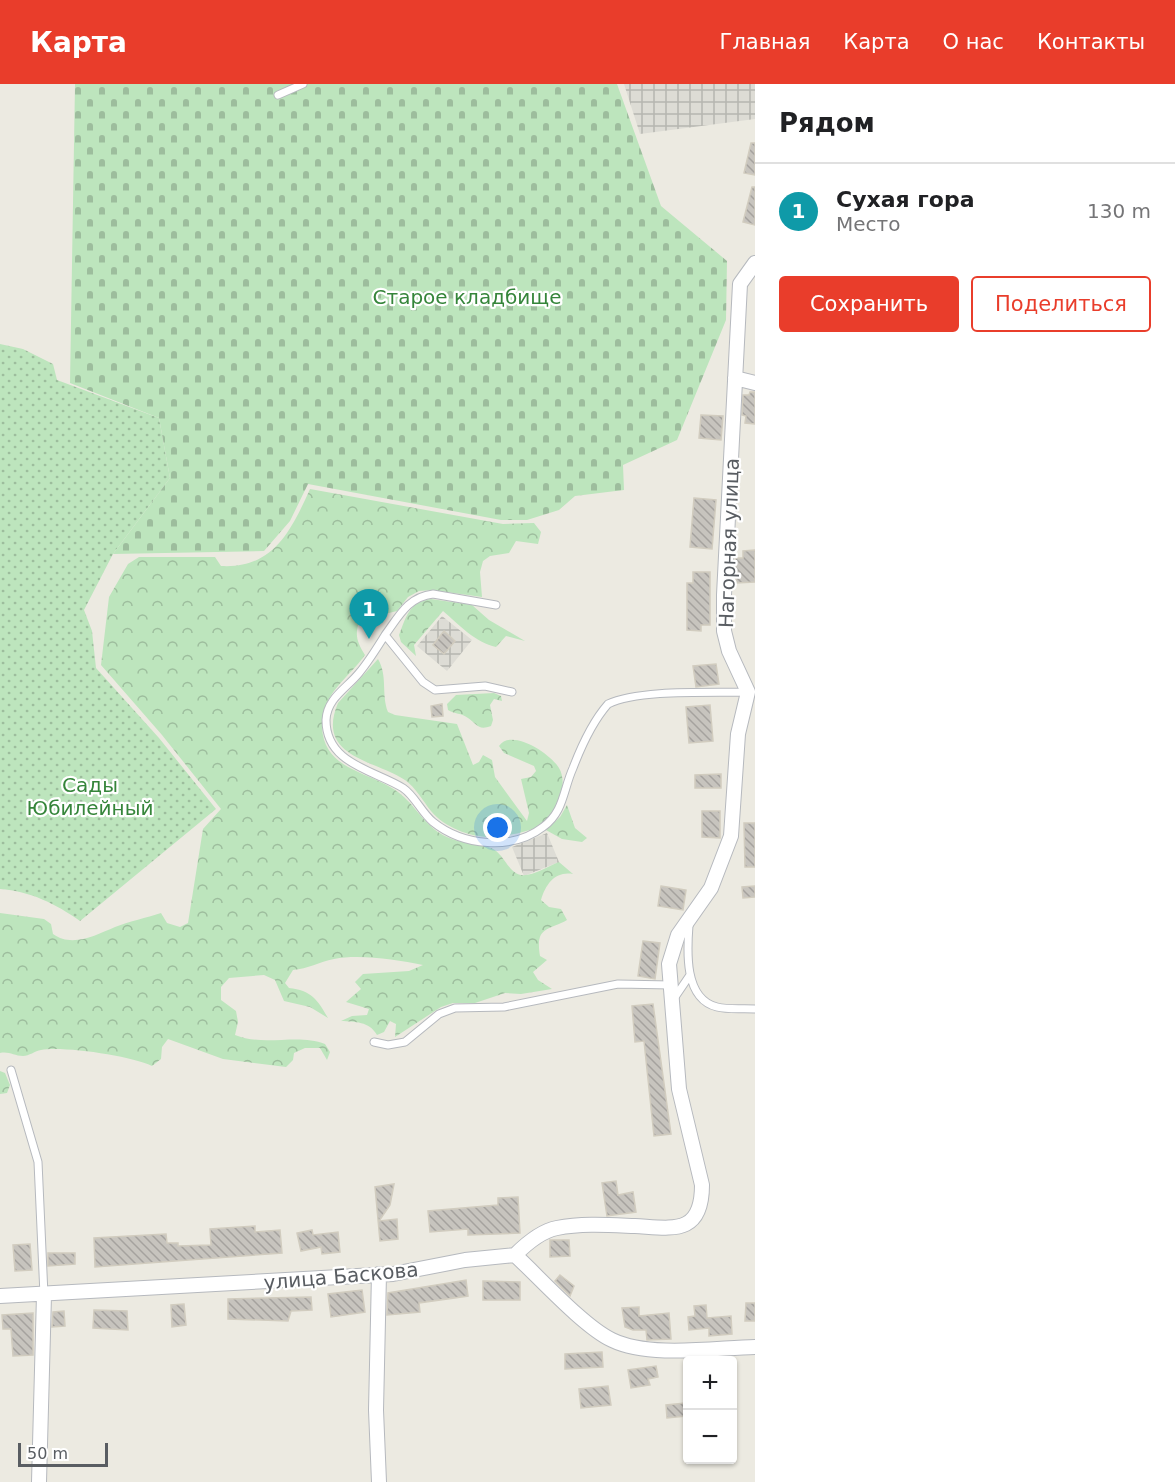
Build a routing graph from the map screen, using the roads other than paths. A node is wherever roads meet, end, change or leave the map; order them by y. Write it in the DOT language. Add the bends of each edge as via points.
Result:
graph roads {
  1 [pos="303,84"];
  2 [pos="278,95"];
  3 [pos="755,263"];
  4 [pos="735,378"];
  5 [pos="755,383"];
  6 [pos="496,605"];
  7 [pos="385,635"];
  8 [pos="752,691"];
  9 [pos="512,692"];
  10 [pos="690,920"];
  11 [pos="690,975"];
  12 [pos="671,985"];
  13 [pos="672,1002"];
  14 [pos="755,1009"];
  15 [pos="374,1042"];
  16 [pos="11,1070"];
  17 [pos="514,1255"];
  18 [pos="379,1274"];
  19 [pos="44,1295"];
  20 [pos="0,1296"];
  21 [pos="755,1347"];
  22 [pos="39,1482"];
  23 [pos="379,1482"];
  1 -- 2 [label="lane"];
  3 -- 4 [label="street, Нагорная улица" via="740,284"];
  4 -- 5 [label="street"];
  4 -- 8 [label="street, Нагорная улица" via="723,617 729,651"];
  6 -- 7 [label="lane" via="424,595 410,602"];
  7 -- 8 [label="lane" via="328,708 326,720 334,746 351,763 403,788 443,829 474,842 509,841 534,833 552,819 564,801 572,769 608,704 623,698"];
  7 -- 9 [label="lane" via="423,682 435,690 485,686"];
  8 -- 10 [label="street" via="738,734 731,837 716,877"];
  10 -- 11 [label="lane"];
  10 -- 12 [label="street" via="678,935 671,954"];
  11 -- 13 [label="lane"];
  11 -- 14 [label="lane" via="700,995 715,1007"];
  12 -- 13 [label="street"];
  12 -- 15 [label="lane" via="618,984 504,1007 455,1008 439,1014 405,1042"];
  13 -- 17 [label="street" via="679,1089 702,1185 698,1211 680,1227 670,1230 616,1226 557,1228"];
  16 -- 19 [label="lane" via="38,1162"];
  17 -- 18 [label="street, улица Баскова"];
  17 -- 21 [label="street" via="613,1340 648,1348"];
  18 -- 19 [label="street, улица Баскова"];
  18 -- 23 [label="street"];
  19 -- 20 [label="street, улица Баскова"];
  19 -- 22 [label="street"];
}
